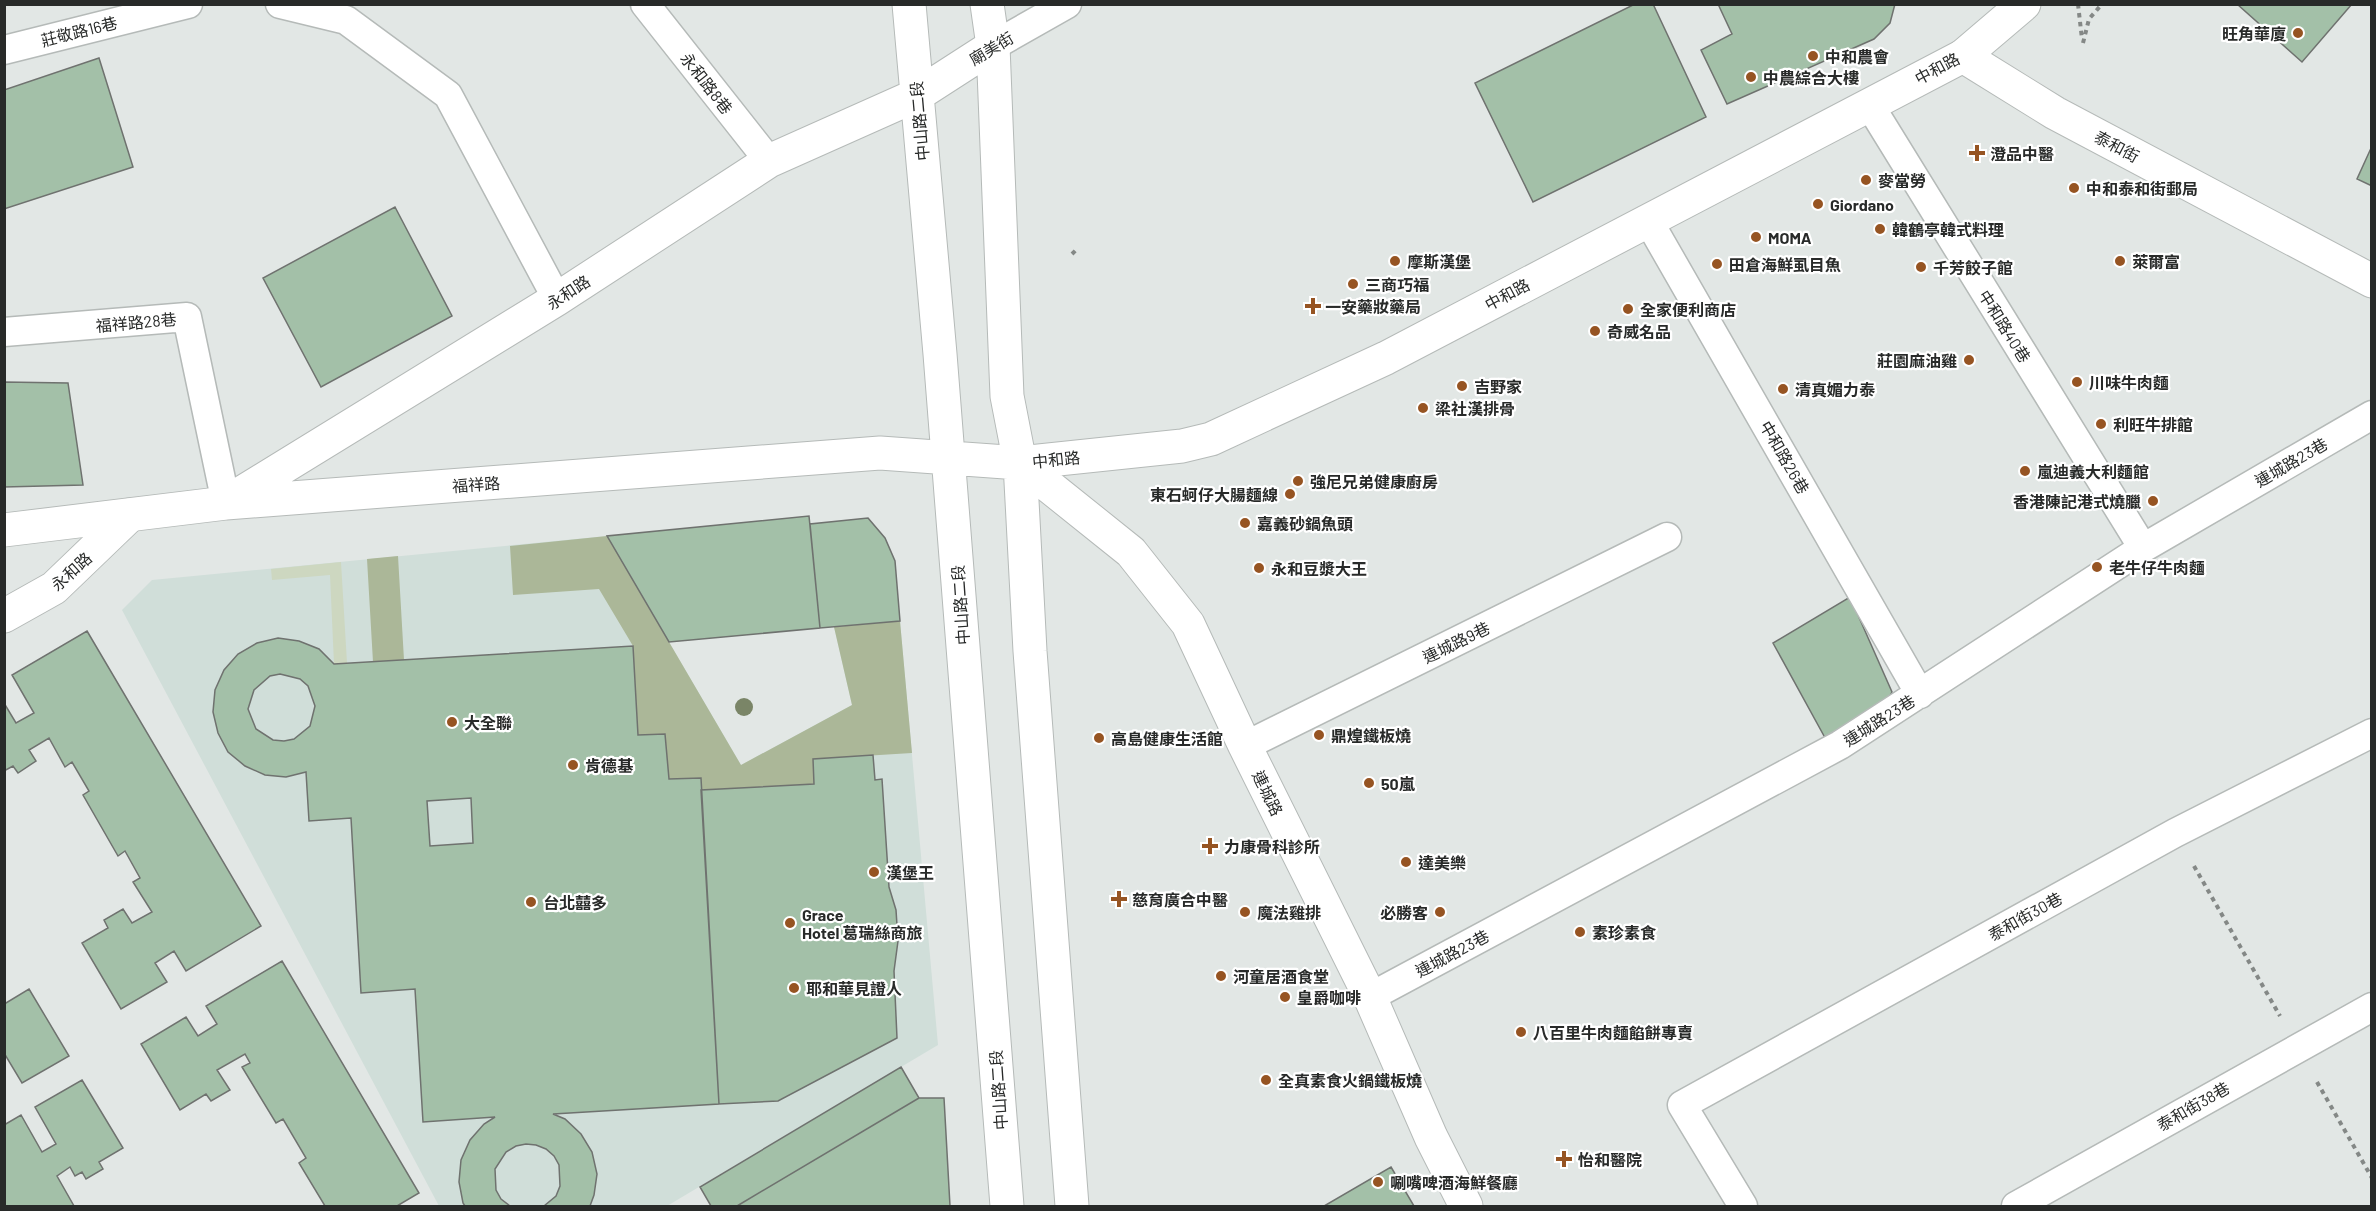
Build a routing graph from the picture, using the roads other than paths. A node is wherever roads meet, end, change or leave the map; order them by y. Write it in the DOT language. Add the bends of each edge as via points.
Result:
graph roads {
  1 [pos="188,4"];
  2 [pos="280,4"];
  3 [pos="645,4"];
  4 [pos="909,4"];
  5 [pos="987,4"];
  6 [pos="1067,4"];
  7 [pos="2024,4"];
  8 [pos="993,46"];
  9 [pos="4,50"];
  10 [pos="1962,56"];
  11 [pos="917,95"];
  12 [pos="1869,104"];
  13 [pos="769,160"];
  14 [pos="1648,220"];
  15 [pos="2372,280"];
  16 [pos="557,299"];
  17 [pos="4,332"];
  18 [pos="2372,415"];
  19 [pos="948,456"];
  20 [pos="1020,463"];
  21 [pos="226,503"];
  22 [pos="130,515"];
  23 [pos="4,531"];
  24 [pos="1667,537"];
  25 [pos="2143,548"];
  26 [pos="4,616"];
  27 [pos="1920,694"];
  28 [pos="2372,733"];
  29 [pos="1245,746"];
  30 [pos="1370,997"];
  31 [pos="2372,1007"];
  32 [pos="1006,1206"];
  33 [pos="1072,1206"];
  34 [pos="1466,1206"];
  35 [pos="1743,1206"];
  36 [pos="2016,1206"];
  1 -- 9 [label="lane, 莊敬路16巷"];
  2 -- 16 [label="lane" via="346,20 448,94"];
  3 -- 13 [label="lane, 永和路8巷"];
  4 -- 11 [label="street, 中山路二段"];
  5 -- 8 [label="street"];
  6 -- 8 [label="lane, 廟美街"];
  7 -- 10 [label="street, 中和路"];
  8 -- 11 [label="street, 廟美街"];
  8 -- 20 [label="street" via="1007,396"];
  10 -- 12 [label="street, 中和路"];
  10 -- 15 [label="street, 泰和街" via="2055,113"];
  11 -- 13 [label="street, 永和路"];
  11 -- 19 [label="street, 中山路二段"];
  12 -- 14 [label="street, 中和路"];
  12 -- 25 [label="lane, 中和路40巷"];
  13 -- 16 [label="street, 永和路"];
  14 -- 20 [label="street, 中和路" via="1386,358 1211,439 1182,446"];
  14 -- 27 [label="lane, 中和路26巷"];
  16 -- 21 [label="street, 永和路"];
  17 -- 21 [label="lane, 福祥路28巷" via="187,317"];
  18 -- 25 [label="lane, 連城路23巷"];
  19 -- 20 [label="street, 中和路"];
  19 -- 21 [label="street, 福祥路" via="880,453"];
  19 -- 32 [label="street, 中山路二段"];
  20 -- 29 [label="street, 連城路" via="1131,552 1188,624"];
  20 -- 33 [label="street" via="1030,651"];
  21 -- 22 [label="street, 福祥路"];
  22 -- 23 [label="street, 福祥路"];
  22 -- 26 [label="street, 永和路" via="54,588"];
  24 -- 29 [label="lane, 連城路9巷"];
  25 -- 27 [label="lane, 連城路23巷"];
  27 -- 30 [label="lane, 連城路23巷" via="1840,745"];
  28 -- 35 [label="lane, 泰和街30巷" via="2175,833 1682,1105"];
  29 -- 30 [label="street, 連城路"];
  30 -- 34 [label="street, 連城路" via="1431,1137"];
  31 -- 36 [label="lane, 泰和街38巷"];
}
